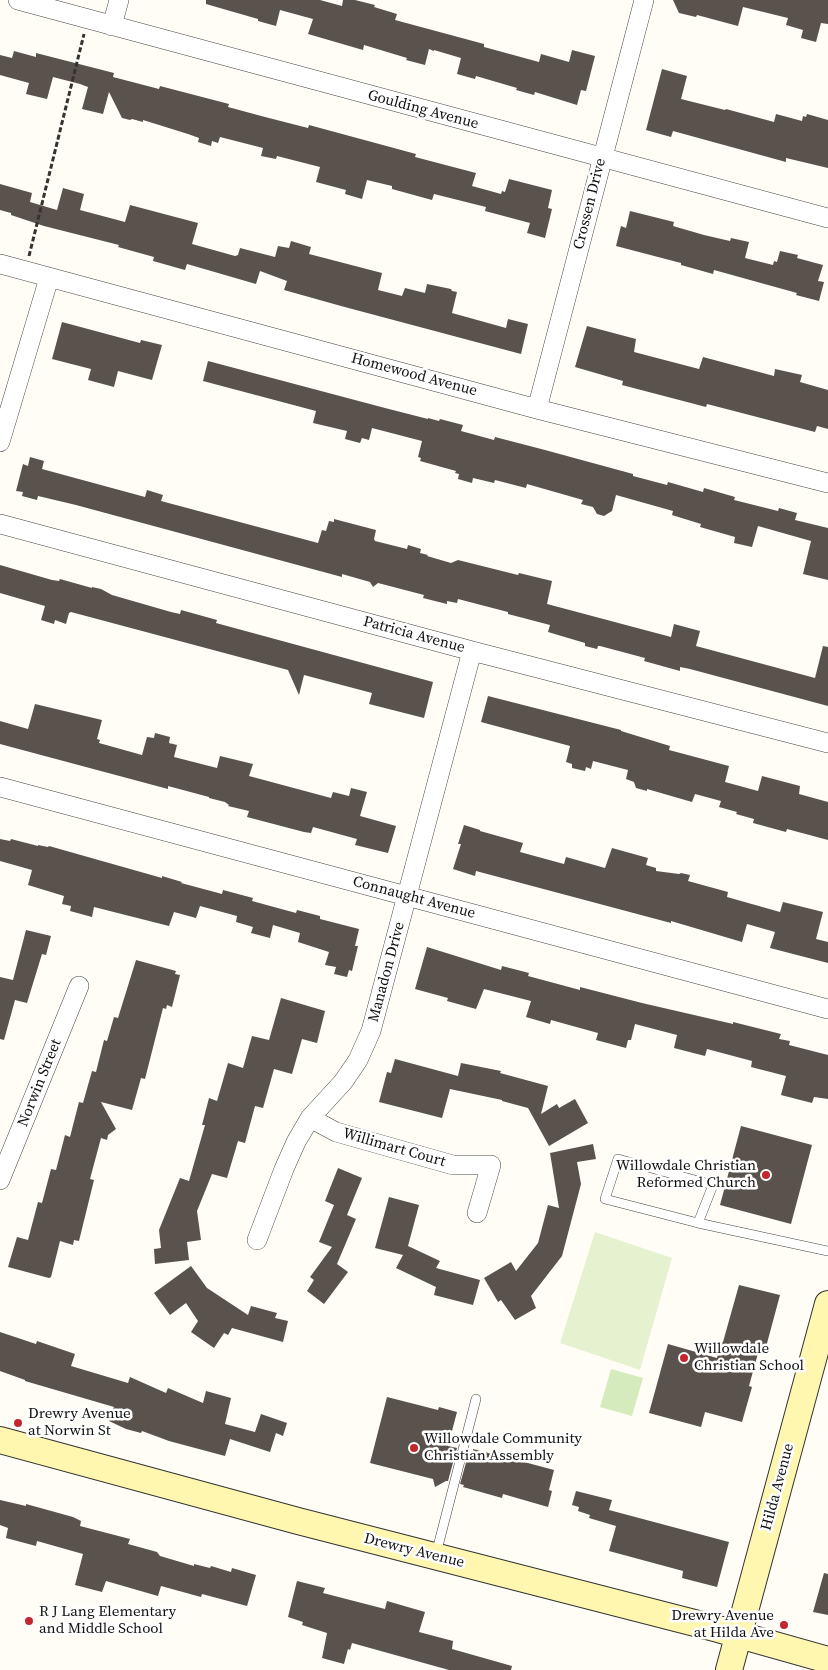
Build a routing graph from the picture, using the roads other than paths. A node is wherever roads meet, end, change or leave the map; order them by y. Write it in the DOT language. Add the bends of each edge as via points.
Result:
graph roads {
  1 [pos="18,0"];
  2 [pos="119,0"];
  3 [pos="644,0"];
  4 [pos="112,26"];
  5 [pos="602,158"];
  6 [pos="828,218"];
  7 [pos="0,264"];
  8 [pos="49,278"];
  9 [pos="537,409"];
  10 [pos="0,442"];
  11 [pos="828,484"];
  12 [pos="0,524"];
  13 [pos="472,651"];
  14 [pos="828,743"];
  15 [pos="0,787"];
  16 [pos="407,896"];
  17 [pos="79,986"];
  18 [pos="828,1009"];
  19 [pos="310,1118"];
  20 [pos="5,1155"];
  21 [pos="0,1180"];
  22 [pos="477,1213"];
  23 [pos="698,1223"];
  24 [pos="257,1240"];
  25 [pos="828,1251"];
  26 [pos="828,1304"];
  27 [pos="476,1399"];
  28 [pos="0,1440"];
  29 [pos="435,1556"];
  30 [pos="738,1635"];
  31 [pos="828,1660"];
  32 [pos="728,1670"];
  1 -- 4 [label="street, Goulding Avenue"];
  2 -- 4 [label="street"];
  3 -- 5 [label="street, Crossen Drive"];
  4 -- 5 [label="street, Goulding Avenue"];
  5 -- 6 [label="street, Goulding Avenue"];
  5 -- 9 [label="street, Crossen Drive"];
  7 -- 8 [label="street, Homewood Avenue"];
  8 -- 9 [label="street, Homewood Avenue"];
  8 -- 10 [label="street"];
  9 -- 11 [label="street, Homewood Avenue"];
  12 -- 13 [label="street, Patricia Avenue"];
  13 -- 14 [label="street, Patricia Avenue"];
  13 -- 16 [label="street, Manadon Drive"];
  15 -- 16 [label="street, Connaught Avenue"];
  16 -- 18 [label="street, Connaught Avenue"];
  16 -- 19 [label="street, Manadon Drive" via="365,1044 347,1076"];
  17 -- 20 [label="street, Norwin Street"];
  19 -- 22 [label="street, Willimart Court" via="336,1132 454,1165 491,1165"];
  19 -- 24 [label="street, Manadon Drive" via="284,1168"];
  20 -- 21 [label="street, Norwin Street"];
  23 -- 23 [label="lane" via="605,1199 618,1159 713,1185"];
  23 -- 25 [label="lane"];
  26 -- 30 [label="street, Hilda Avenue"];
  27 -- 29 [label="lane"];
  28 -- 29 [label="street, Drewry Avenue"];
  29 -- 30 [label="street, Drewry Avenue"];
  30 -- 31 [label="street, Drewry Avenue"];
  30 -- 32 [label="street, Hilda Avenue"];
}
